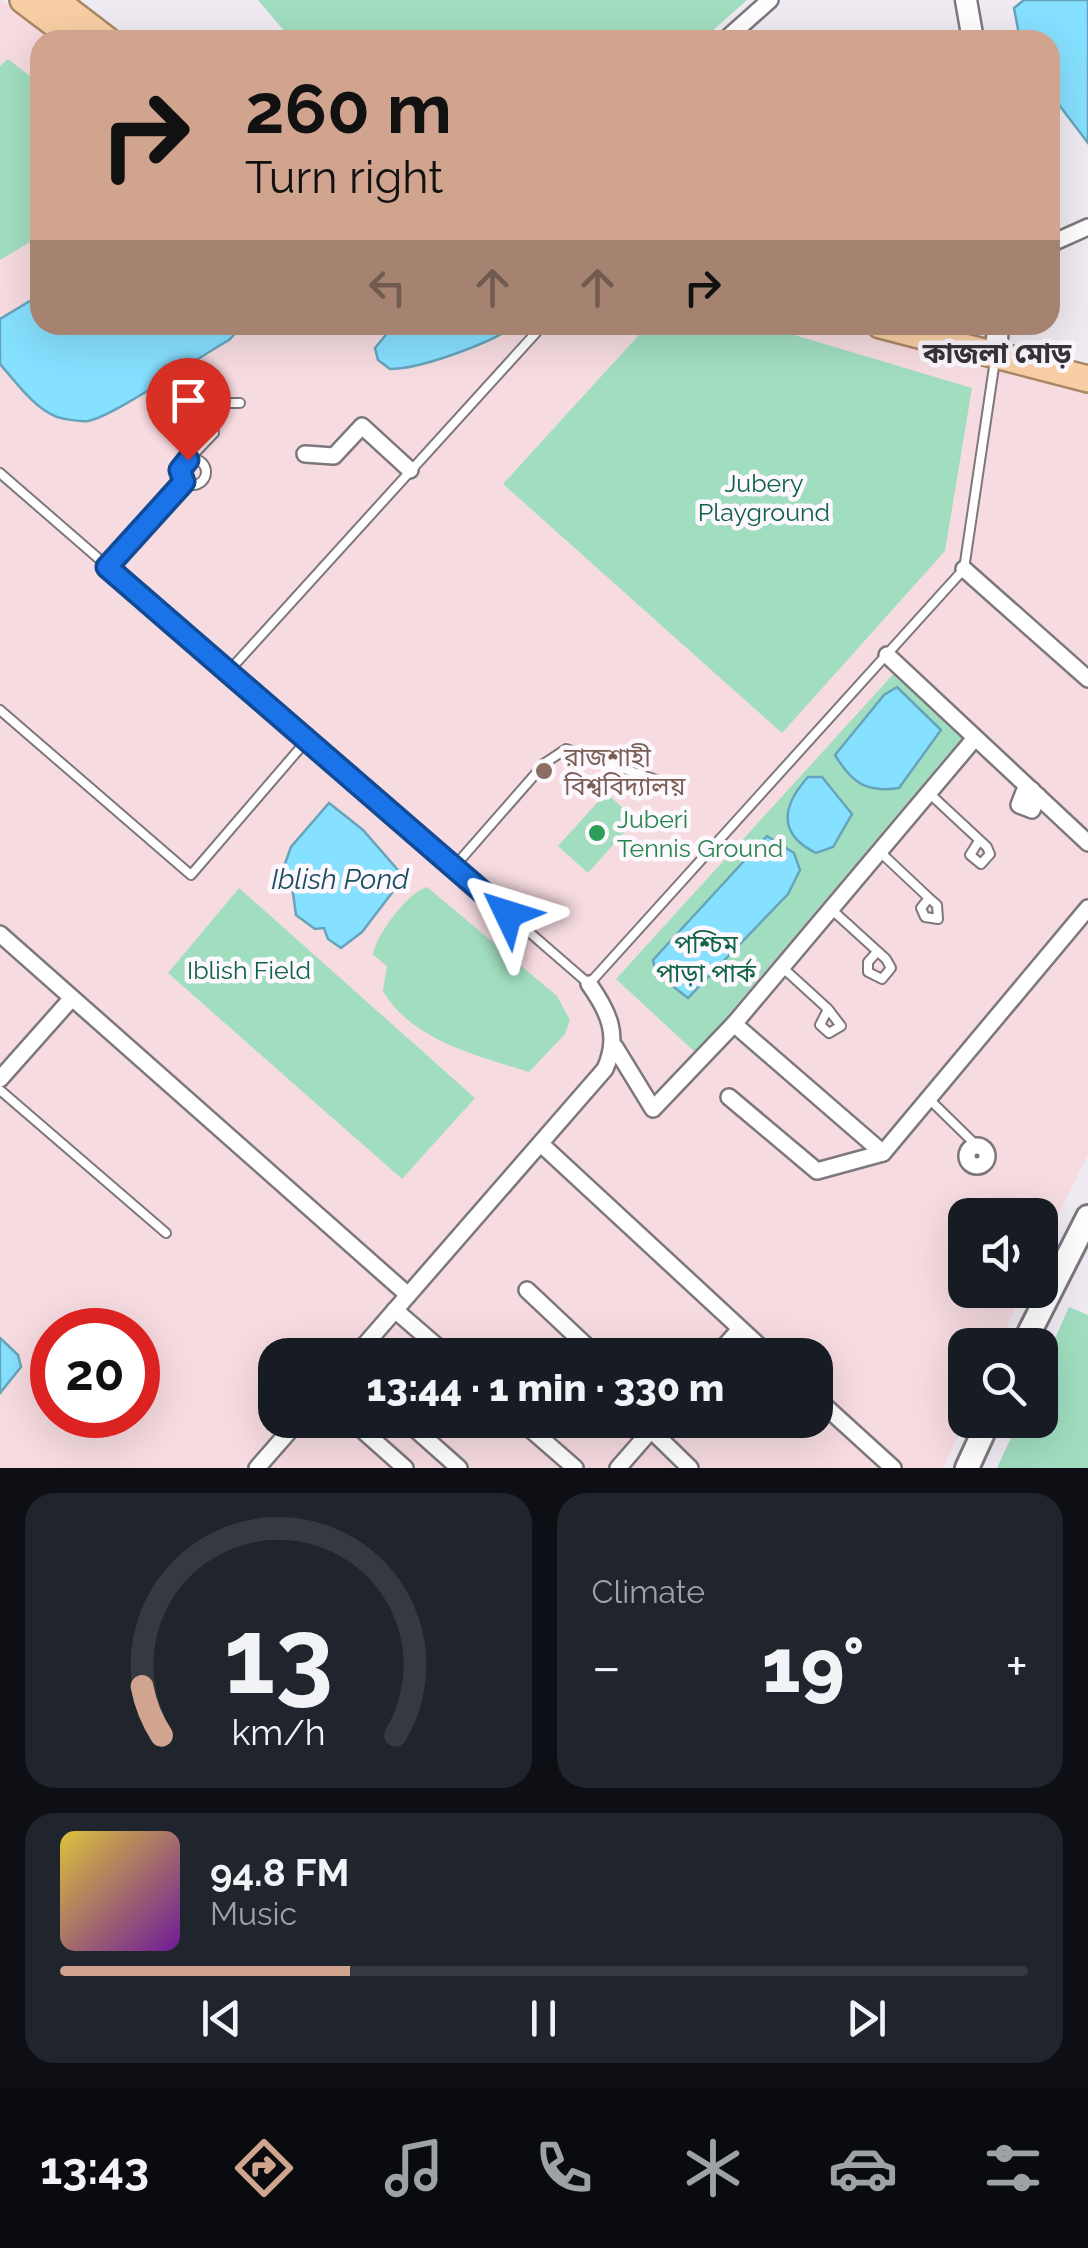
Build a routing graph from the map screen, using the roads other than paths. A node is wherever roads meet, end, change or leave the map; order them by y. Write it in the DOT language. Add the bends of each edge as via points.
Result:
graph roads {
  1 [pos="22,0"];
  2 [pos="55,0"];
  3 [pos="770,0"];
  4 [pos="966,0"];
  5 [pos="62,30"];
  6 [pos="95,30"];
  7 [pos="736,30"];
  8 [pos="971,30"];
  9 [pos="1088,227"];
  10 [pos="1060,240"];
  11 [pos="534,335"];
  12 [pos="920,335"];
  13 [pos="945,335"];
  14 [pos="997,335"];
  15 [pos="996,354"];
  16 [pos="1088,379"];
  17 [pos="240,403"];
  18 [pos="305,454"];
  19 [pos="188,460"];
  20 [pos="410,470"];
  21 [pos="0,473"];
  22 [pos="184,482"];
  23 [pos="107,567"];
  24 [pos="964,569"];
  25 [pos="887,655"];
  26 [pos="228,672"];
  27 [pos="1088,679"];
  28 [pos="0,710"];
  29 [pos="975,738"];
  30 [pos="307,740"];
  31 [pos="668,784"];
  32 [pos="929,793"];
  33 [pos="979,841"];
  34 [pos="1088,843"];
  35 [pos="879,851"];
  36 [pos="454,866"];
  37 [pos="929,898"];
  38 [pos="1088,908"];
  39 [pos="830,909"];
  40 [pos="0,934"];
  41 [pos="877,952"];
  42 [pos="782,967"];
  43 [pos="589,984"];
  44 [pos="72,998"];
  45 [pos="828,1008"];
  46 [pos="734,1024"];
  47 [pos="615,1048"];
  48 [pos="0,1079"];
  49 [pos="0,1090"];
  50 [pos="730,1097"];
  51 [pos="929,1098"];
  52 [pos="541,1144"];
  53 [pos="977,1146"];
  54 [pos="883,1153"];
  55 [pos="1088,1217"];
  56 [pos="166,1232"];
  57 [pos="1088,1246"];
  58 [pos="527,1290"];
  59 [pos="408,1295"];
  60 [pos="395,1310"];
  61 [pos="740,1328"];
  62 [pos="1031,1328"];
  63 [pos="1046,1328"];
  64 [pos="371,1338"];
  65 [pos="427,1338"];
  66 [pos="578,1338"];
  67 [pos="731,1338"];
  68 [pos="751,1338"];
  69 [pos="833,1413"];
  70 [pos="284,1438"];
  71 [pos="371,1438"];
  72 [pos="426,1438"];
  73 [pos="541,1438"];
  74 [pos="644,1438"];
  75 [pos="666,1438"];
  76 [pos="981,1438"];
  77 [pos="996,1438"];
  78 [pos="258,1468"];
  79 [pos="405,1468"];
  80 [pos="459,1468"];
  81 [pos="575,1468"];
  82 [pos="618,1468"];
  83 [pos="690,1468"];
  84 [pos="893,1468"];
  85 [pos="968,1468"];
  86 [pos="982,1468"];
  1 -- 5 [label="highway"];
  2 -- 6 [label="highway"];
  3 -- 7 [label="street"];
  4 -- 8 [label="street"];
  9 -- 10 [label="street"];
  11 -- 20 [label="lane"];
  12 -- 15 [label="highway"];
  13 -- 15 [label="highway"];
  14 -- 15 [label="street"];
  15 -- 16 [label="highway"];
  15 -- 24 [label="lane"];
  17 -- 19 [label="lane" via="217,403 210,411 214,432"];
  18 -- 20 [label="street" via="334,456 362,426"];
  19 -- 22 [label="lane" via="180,470"];
  19 -- 22 [label="lane" via="201,462 206,474 199,484"];
  20 -- 26 [label="lane"];
  21 -- 23 [label="lane"];
  22 -- 23 [label="lane"];
  23 -- 26 [label="lane"];
  24 -- 25 [label="lane"];
  24 -- 27 [label="street"];
  25 -- 29 [label="street"];
  25 -- 43 [label="lane"];
  26 -- 30 [label="lane"];
  28 -- 30 [label="lane" via="191,875"];
  29 -- 32 [label="street"];
  29 -- 34 [label="street"];
  30 -- 36 [label="lane"];
  31 -- 36 [label="lane" via="566,749"];
  32 -- 33 [label="lane"];
  32 -- 35 [label="street"];
  35 -- 37 [label="lane"];
  35 -- 39 [label="street"];
  36 -- 43 [label="lane"];
  38 -- 51 [label="street"];
  39 -- 41 [label="lane"];
  39 -- 42 [label="street"];
  40 -- 44 [label="street"];
  42 -- 45 [label="lane"];
  42 -- 46 [label="street"];
  43 -- 47 [label="street" via="604,1004"];
  44 -- 48 [label="street"];
  44 -- 59 [label="street"];
  46 -- 47 [label="street" via="652,1109"];
  46 -- 54 [label="street"];
  47 -- 52 [label="street" via="589,1090"];
  49 -- 56 [label="lane"];
  50 -- 54 [label="street" via="817,1171"];
  51 -- 53 [label="lane"];
  51 -- 54 [label="street"];
  52 -- 59 [label="street"];
  52 -- 61 [label="street"];
  55 -- 62 [label="main road"];
  57 -- 63 [label="main road"];
  58 -- 66 [label="street"];
  59 -- 60 [label="street"];
  60 -- 64 [label="street"];
  60 -- 65 [label="street"];
  61 -- 67 [label="street"];
  61 -- 68 [label="street"];
  69 -- 84 [label="street"];
  70 -- 78 [label="street"];
  71 -- 79 [label="street"];
  72 -- 80 [label="street"];
  73 -- 81 [label="street"];
  74 -- 82 [label="street"];
  75 -- 83 [label="street"];
  76 -- 85 [label="main road"];
  77 -- 86 [label="main road"];
}
